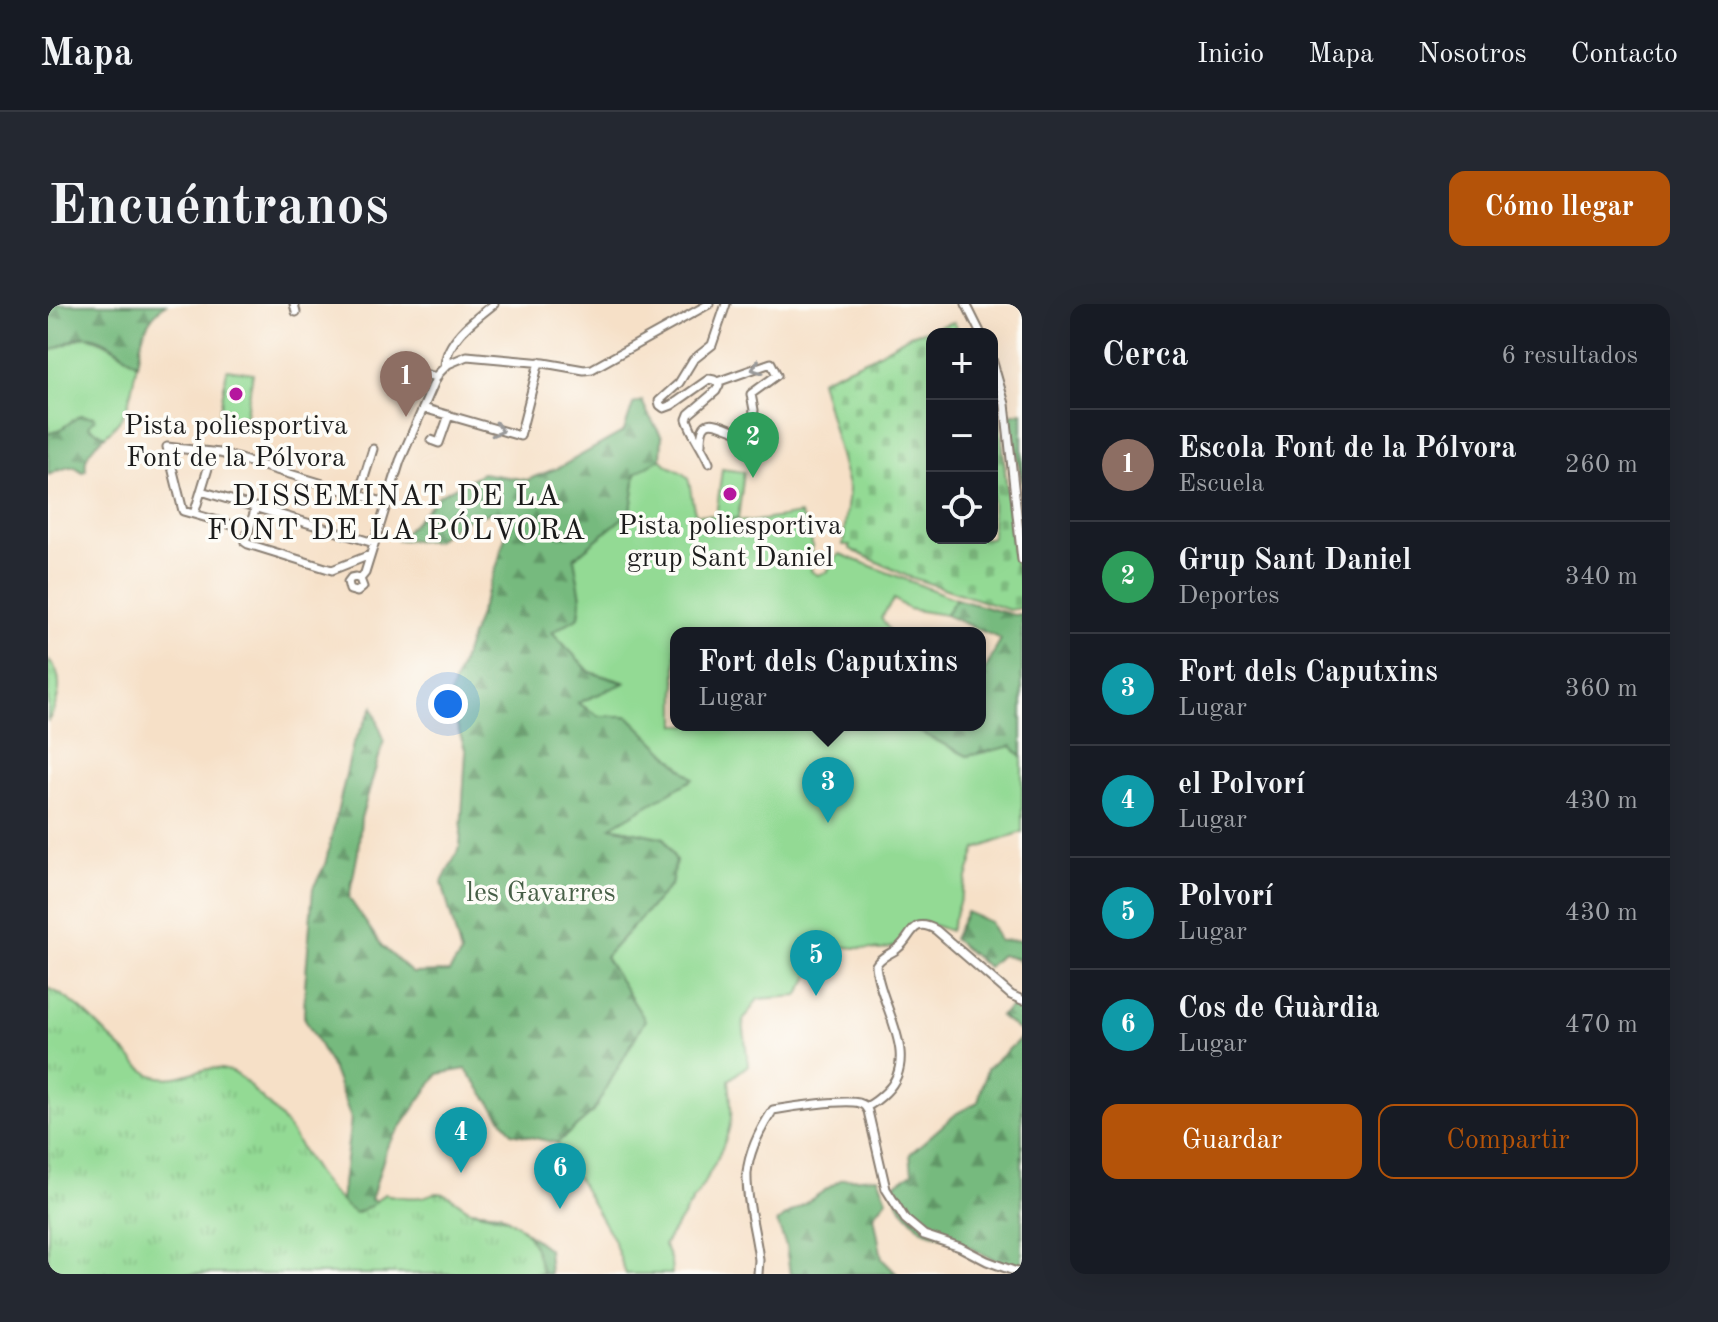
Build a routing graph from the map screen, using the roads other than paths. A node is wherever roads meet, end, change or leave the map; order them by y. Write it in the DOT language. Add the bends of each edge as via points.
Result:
graph roads {
  1 [pos="494,304"];
  2 [pos="709,304"];
  3 [pos="726,304"];
  4 [pos="966,304"];
  5 [pos="978,328"];
  6 [pos="539,362"];
  7 [pos="445,366"];
  8 [pos="401,369"];
  9 [pos="437,377"];
  10 [pos="998,380"];
  11 [pos="717,382"];
  12 [pos="423,408"];
  13 [pos="449,415"];
  14 [pos="431,440"];
  15 [pos="701,444"];
  16 [pos="373,449"];
  17 [pos="213,452"];
  18 [pos="709,463"];
  19 [pos="201,491"];
  20 [pos="359,494"];
  21 [pos="386,503"];
  22 [pos="256,507"];
  23 [pos="194,514"];
  24 [pos="232,525"];
  25 [pos="374,543"];
  26 [pos="370,555"];
  27 [pos="1022,560"];
  28 [pos="360,579"];
  29 [pos="1022,1000"];
  30 [pos="866,1107"];
  31 [pos="758,1274"];
  32 [pos="1022,1274"];
  1 -- 7 [label="street" via="464,328"];
  2 -- 6 [label="street" via="592,369"];
  3 -- 11 [label="street" via="712,345 693,360 660,405 672,405 709,379"];
  4 -- 5 [label="street"];
  6 -- 7 [label="street" via="467,356"];
  13 -- 6 [label="street, one-way" via="520,436"];
  7 -- 9 [label="street"];
  8 -- 9 [label="street"];
  9 -- 12 [label="street"];
  10 -- 27 [label="street"];
  11 -- 15 [label="street" via="716,391 687,419"];
  15 -- 11 [label="street, one-way" via="701,431 711,422 736,431 752,424 751,394 777,375 771,363"];
  12 -- 13 [label="street"];
  12 -- 21 [label="street"];
  13 -- 14 [label="street" via="439,443"];
  15 -- 18 [label="street"];
  16 -- 20 [label="street"];
  17 -- 19 [label="street"];
  17 -- 20 [label="street"];
  17 -- 23 [label="street" via="167,447 183,511"];
  19 -- 22 [label="street"];
  19 -- 23 [label="street"];
  20 -- 21 [label="street"];
  21 -- 25 [label="street"];
  22 -- 25 [label="street"];
  22 -- 26 [label="street" via="248,544 332,570"];
  23 -- 24 [label="street"];
  25 -- 26 [label="street"];
  26 -- 28 [label="street"];
  29 -- 30 [label="street" via="936,930 927,925 913,929 876,965 901,1059 893,1085"];
  30 -- 31 [label="street" via="845,1102 773,1110 747,1174"];
  30 -- 32 [label="street" via="886,1189 912,1227"];
}
